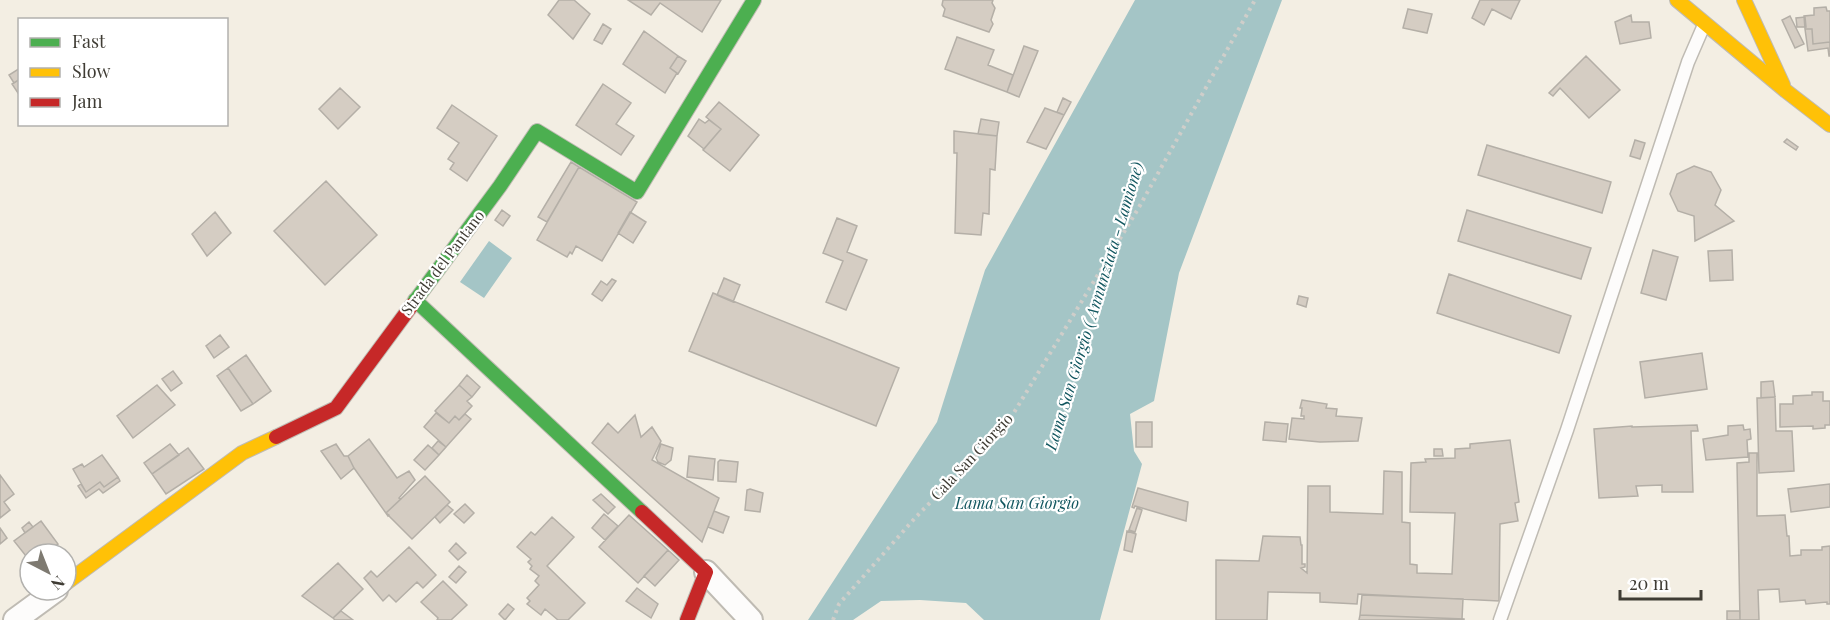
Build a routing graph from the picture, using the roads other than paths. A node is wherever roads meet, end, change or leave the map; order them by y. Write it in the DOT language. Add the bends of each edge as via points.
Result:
graph roads {
  1 [pos="754,0"];
  2 [pos="1677,0"];
  3 [pos="1744,0"];
  4 [pos="1705,24"];
  5 [pos="1786,91"];
  6 [pos="1830,125"];
  7 [pos="415,300"];
  8 [pos="706,572"];
  9 [pos="78,574"];
  10 [pos="40,602"];
  11 [pos="15,620"];
  12 [pos="687,620"];
  13 [pos="751,620"];
  14 [pos="1500,620"];
  1 -- 7 [label="street, Strada del Pantano" via="637,192 537,131"];
  2 -- 4 [label="street"];
  3 -- 5 [label="street"];
  4 -- 5 [label="street"];
  4 -- 14 [label="lane" via="1688,62"];
  5 -- 6 [label="street"];
  7 -- 8 [label="street"];
  7 -- 9 [label="street, Strada del Pantano" via="336,408 242,453"];
  8 -- 12 [label="street"];
  8 -- 13 [label="street"];
  10 -- 11 [label="street"];
}
